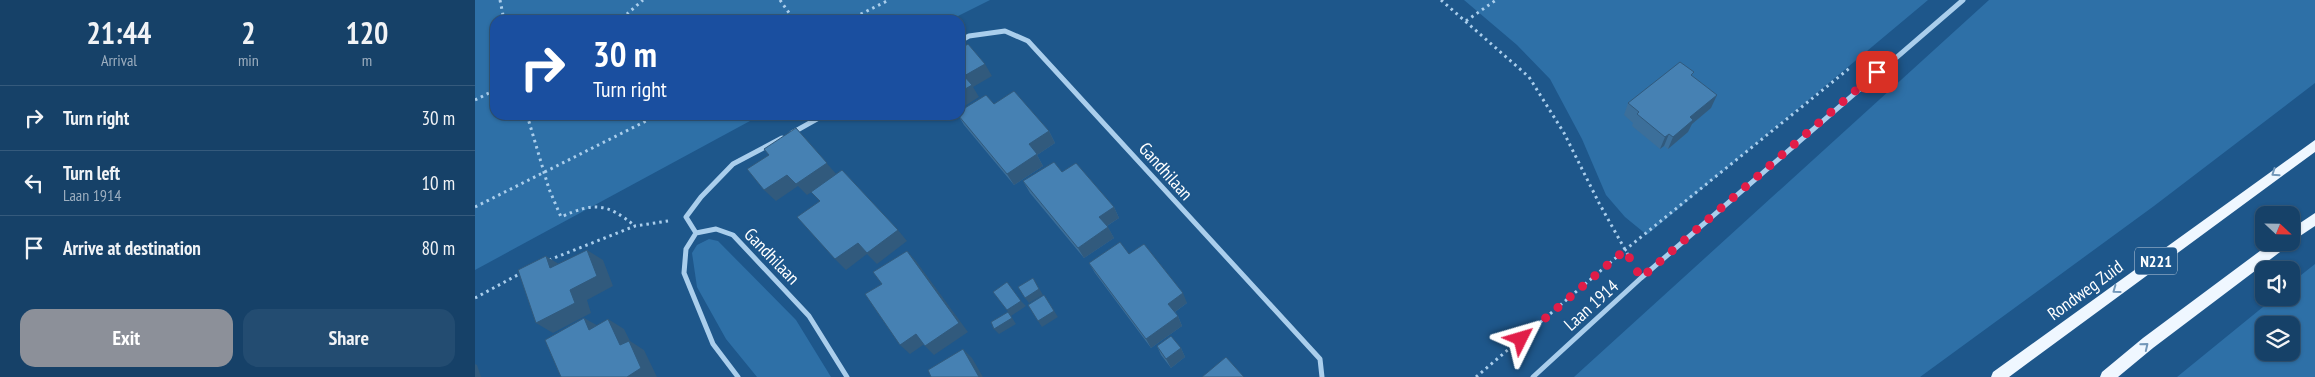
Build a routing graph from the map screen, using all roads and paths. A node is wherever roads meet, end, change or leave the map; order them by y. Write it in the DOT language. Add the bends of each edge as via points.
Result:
graph roads {
  1 [pos="499,0"];
  2 [pos="643,0"];
  3 [pos="780,0"];
  4 [pos="889,0"];
  5 [pos="1441,0"];
  6 [pos="1496,0"];
  7 [pos="1963,0"];
  8 [pos="627,14"];
  9 [pos="503,15"];
  10 [pos="624,15"];
  11 [pos="790,15"];
  12 [pos="859,15"];
  13 [pos="1466,21"];
  14 [pos="965,38"];
  15 [pos="1857,63"];
  16 [pos="490,92"];
  17 [pos="475,100"];
  18 [pos="528,120"];
  19 [pos="648,120"];
  20 [pos="815,120"];
  21 [pos="2315,145"];
  22 [pos="543,172"];
  23 [pos="475,207"];
  24 [pos="687,217"];
  25 [pos="2315,219"];
  26 [pos="635,226"];
  27 [pos="2300,230"];
  28 [pos="696,233"];
  29 [pos="1625,250"];
  30 [pos="2271,251"];
  31 [pos="542,263"];
  32 [pos="524,272"];
  33 [pos="1641,278"];
  34 [pos="475,298"];
  35 [pos="738,377"];
  36 [pos="847,377"];
  37 [pos="1322,377"];
  38 [pos="1476,377"];
  39 [pos="1533,377"];
  40 [pos="1998,377"];
  41 [pos="2107,377"];
  1 -- 9 [label="path"];
  2 -- 8 [label="path"];
  3 -- 11 [label="path"];
  4 -- 12 [label="path"];
  5 -- 13 [label="path"];
  6 -- 13 [label="path"];
  7 -- 33 [label="street, Laan 1914"];
  8 -- 10 [label="path"];
  13 -- 29 [label="path" via="1529,77 1564,133"];
  14 -- 37 [label="street, Gandhilaan" via="1005,32 1028,41 1319,360"];
  15 -- 29 [label="path"];
  16 -- 17 [label="path"];
  18 -- 22 [label="path"];
  19 -- 22 [label="path"];
  20 -- 24 [label="street" via="733,164 701,197"];
  21 -- 40 [label="main road, Rondweg Zuid / N221, one-way"];
  22 -- 23 [label="path"];
  22 -- 26 [label="path" via="561,217 586,206 605,207 621,214"];
  24 -- 26 [label="path"];
  24 -- 28 [label="street"];
  25 -- 27 [label="main road"];
  26 -- 31 [label="path"];
  28 -- 35 [label="street" via="686,249 684,273 713,344"];
  28 -- 36 [label="street, Gandhilaan" via="716,229 733,236 809,316"];
  29 -- 33 [label="path"];
  29 -- 38 [label="path"];
  41 -- 30 [label="main road, one-way"];
  32 -- 34 [label="path"];
  33 -- 39 [label="street, Laan 1914"];
}
